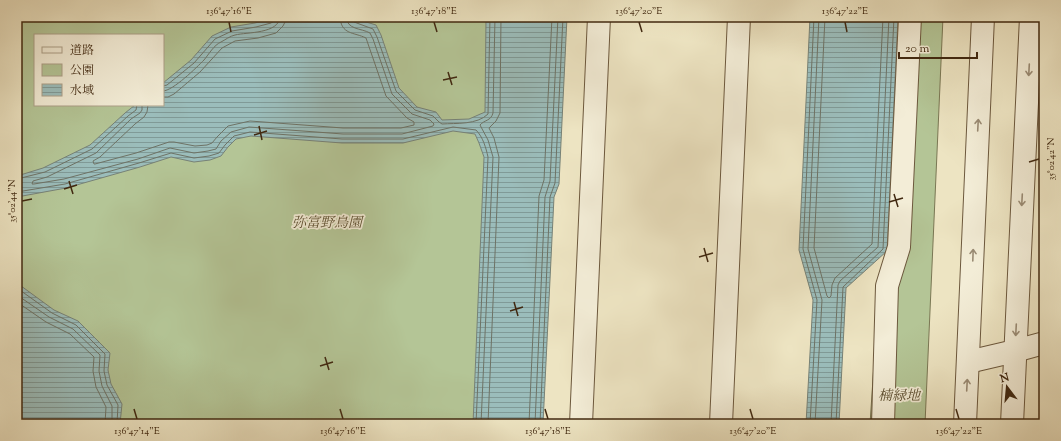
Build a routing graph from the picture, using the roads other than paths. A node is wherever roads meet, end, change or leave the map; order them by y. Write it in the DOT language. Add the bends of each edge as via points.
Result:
graph roads {
  1 [pos="599,17"];
  2 [pos="739,17"];
  3 [pos="910,17"];
  4 [pos="983,17"];
  5 [pos="1031,17"];
  6 [pos="1044,343"];
  7 [pos="1015,351"];
  8 [pos="968,362"];
  9 [pos="581,424"];
  10 [pos="721,424"];
  11 [pos="883,424"];
  12 [pos="965,424"];
  13 [pos="1012,424"];
  1 -- 9 [label="street"];
  2 -- 10 [label="street"];
  3 -- 11 [label="street" via="899,247 887,286"];
  8 -- 4 [label="street, one-way"];
  5 -- 7 [label="street, one-way"];
  6 -- 7 [label="street"];
  7 -- 8 [label="street"];
  7 -- 13 [label="street"];
  12 -- 8 [label="street, one-way"];
}
